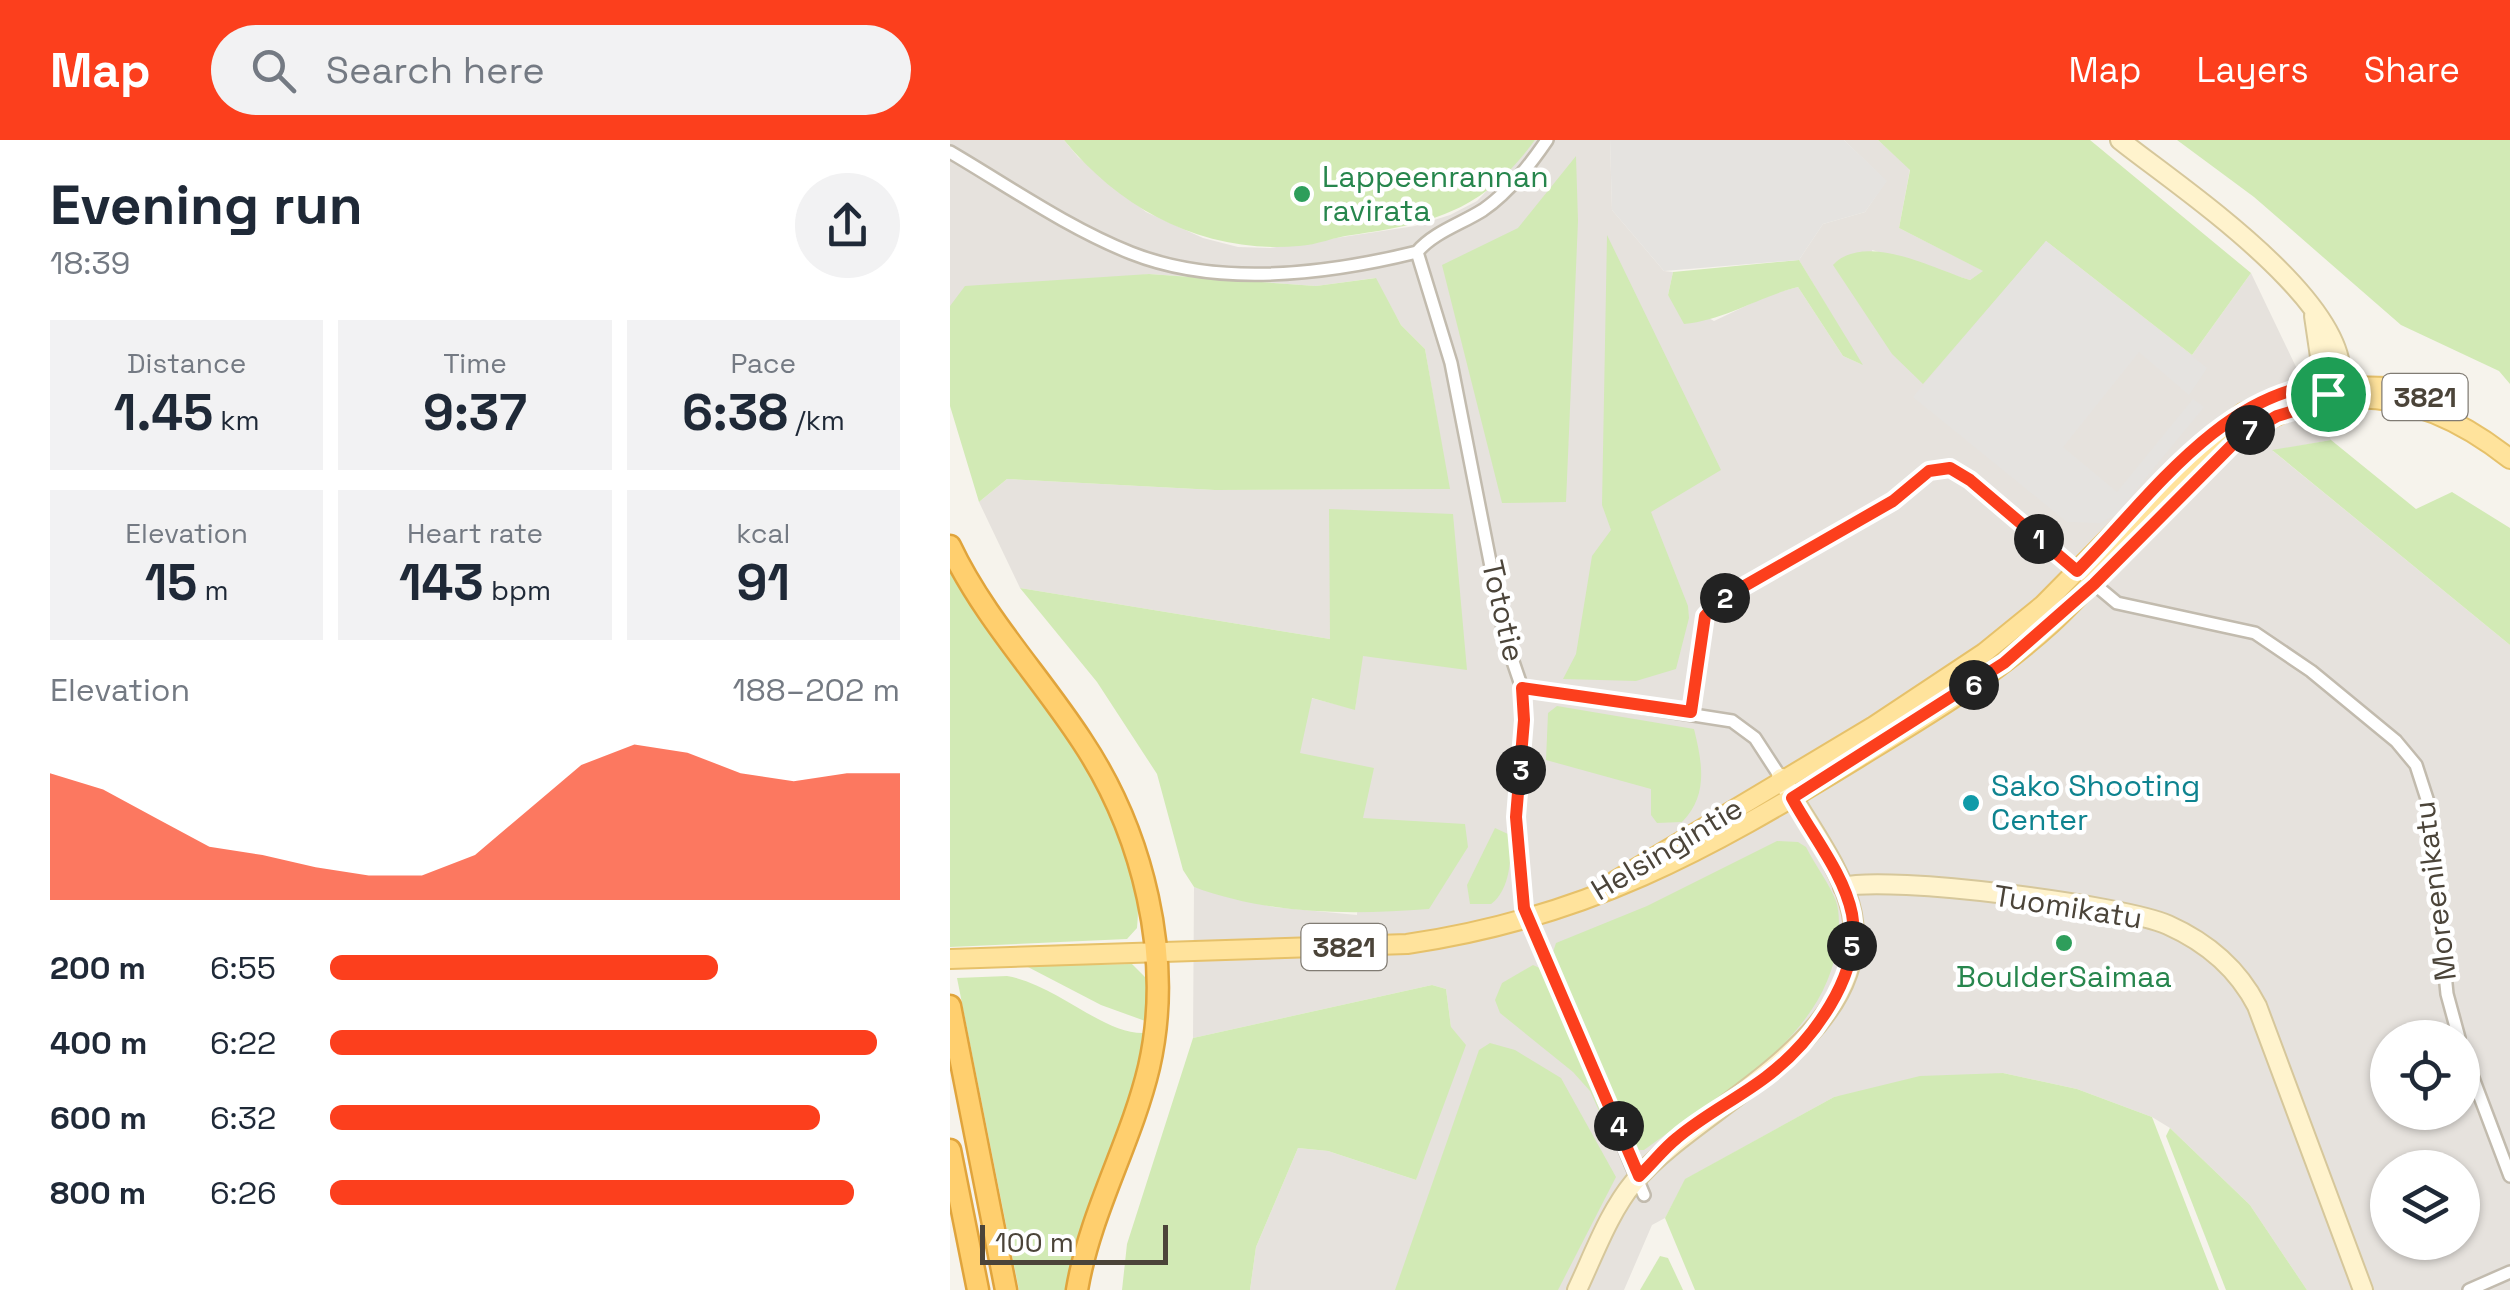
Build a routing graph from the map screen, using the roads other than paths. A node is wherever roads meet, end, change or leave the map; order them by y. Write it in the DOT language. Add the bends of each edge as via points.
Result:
graph roads {
  1 [pos="1547,140"];
  2 [pos="2120,140"];
  3 [pos="950,152"];
  4 [pos="1417,252"];
  5 [pos="2332,389"];
  6 [pos="2503,453"];
  7 [pos="950,546"];
  8 [pos="2077,571"];
  9 [pos="2094,584"];
  10 [pos="1522,688"];
  11 [pos="1691,712"];
  12 [pos="1781,778"];
  13 [pos="1792,798"];
  14 [pos="1843,887"];
  15 [pos="1578,902"];
  16 [pos="1528,919"];
  17 [pos="1156,953"];
  18 [pos="950,959"];
  19 [pos="950,1006"];
  20 [pos="2454,1020"];
  21 [pos="2480,1097"];
  22 [pos="950,1150"];
  23 [pos="2510,1176"];
  24 [pos="950,1184"];
  25 [pos="1642,1186"];
  26 [pos="2510,1272"];
  27 [pos="977,1290"];
  28 [pos="1006,1290"];
  29 [pos="1076,1290"];
  30 [pos="1578,1290"];
  31 [pos="2363,1290"];
  32 [pos="2469,1290"];
  1 -- 4 [label="street" via="1487,207"];
  2 -- 5 [label="street" via="2294,281 2328,328"];
  3 -- 4 [label="street" via="1129,252 1177,267 1317,270"];
  4 -- 10 [label="street, Tototie" via="1451,363 1505,638"];
  5 -- 6 [label="main road, Helsingintie / 3821" via="2410,403 2458,423"];
  5 -- 8 [label="main road, Helsingintie / 3821" via="2280,395 2228,423"];
  5 -- 9 [label="main road, Helsingintie / 3821" via="2239,438"];
  7 -- 17 [label="highway" via="1120,806 1142,874"];
  8 -- 9 [label="street, Moreenikatu"];
  8 -- 11 [label="street, Moreenikatu" via="1970,480 1950,468 1929,471 1893,501 1720,600 1705,616"];
  8 -- 12 [label="main road, Helsingintie / 3821" via="1952,676"];
  9 -- 13 [label="main road, Helsingintie / 3821" via="1980,680"];
  9 -- 20 [label="street, Moreenikatu" via="2130,608 2221,622 2272,642 2396,741 2416,765 2428,802"];
  10 -- 11 [label="street, Tototie"];
  10 -- 16 [label="street" via="1516,817 1518,880"];
  11 -- 12 [label="street, Tototie" via="1744,730"];
  12 -- 13 [label="street"];
  12 -- 15 [label="main road, Helsingintie / 3821"];
  13 -- 14 [label="street"];
  13 -- 15 [label="main road, Helsingintie / 3821" via="1670,867"];
  14 -- 25 [label="street" via="1853,937 1850,960 1822,1017 1769,1075 1677,1138"];
  14 -- 31 [label="street, Tuomikatu" via="1890,882 2114,910 2168,925 2206,946 2238,976 2262,1016"];
  15 -- 16 [label="main road, Helsingintie / 3821"];
  16 -- 17 [label="main road, Helsingintie / 3821" via="1407,944"];
  16 -- 25 [label="street"];
  17 -- 18 [label="main road, Helsingintie / 3821"];
  17 -- 29 [label="highway" via="1148,1068"];
  19 -- 28 [label="highway"];
  21 -- 23 [label="street"];
  22 -- 27 [label="highway"];
  24 -- 27 [label="highway"];
  25 -- 30 [label="street" via="1614,1214"];
  26 -- 32 [label="street"];
}
